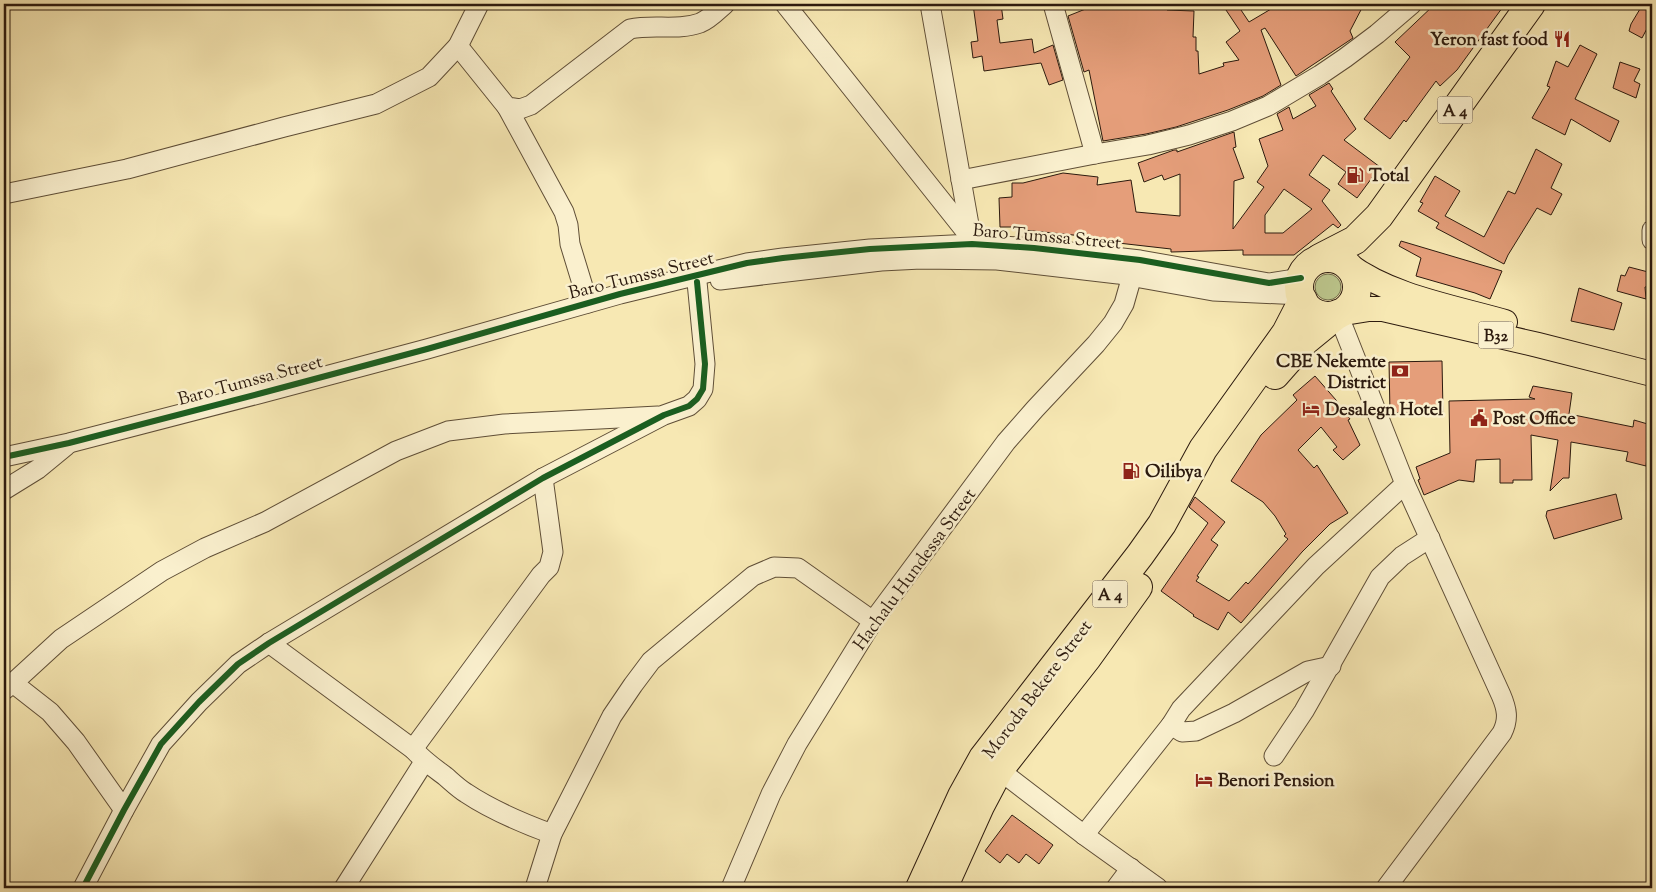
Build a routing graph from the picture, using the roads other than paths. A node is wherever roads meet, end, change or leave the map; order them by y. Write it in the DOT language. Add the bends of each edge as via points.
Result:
graph roads {
  1 [pos="479,4"];
  2 [pos="725,4"];
  3 [pos="785,4"];
  4 [pos="930,4"];
  5 [pos="1053,4"];
  6 [pos="1412,4"];
  7 [pos="1531,4"];
  8 [pos="458,46"];
  9 [pos="507,106"];
  10 [pos="1094,154"];
  11 [pos="961,180"];
  12 [pos="4,194"];
  13 [pos="1379,216"];
  14 [pos="1652,230"];
  15 [pos="1652,240"];
  16 [pos="972,247"];
  17 [pos="1320,258"];
  18 [pos="1132,276"];
  19 [pos="1355,276"];
  20 [pos="697,282"];
  21 [pos="667,284"];
  22 [pos="1301,291"];
  23 [pos="588,303"];
  24 [pos="1338,314"];
  25 [pos="1471,321"];
  26 [pos="1543,340"];
  27 [pos="1652,359"];
  28 [pos="1652,374"];
  29 [pos="664,416"];
  30 [pos="69,443"];
  31 [pos="1209,452"];
  32 [pos="4,458"];
  33 [pos="543,478"];
  34 [pos="1406,484"];
  35 [pos="4,490"];
  36 [pos="1430,538"];
  37 [pos="873,621"];
  38 [pos="269,643"];
  39 [pos="1330,666"];
  40 [pos="8,686"];
  41 [pos="1171,725"];
  42 [pos="419,756"];
  43 [pos="1274,756"];
  44 [pos="991,764"];
  45 [pos="124,810"];
  46 [pos="552,834"];
  47 [pos="1084,835"];
  48 [pos="1131,868"];
  49 [pos="83,888"];
  50 [pos="344,888"];
  51 [pos="535,888"];
  52 [pos="731,888"];
  53 [pos="920,888"];
  54 [pos="943,888"];
  55 [pos="1116,888"];
  56 [pos="1158,888"];
  57 [pos="1386,888"];
  1 -- 8 [label="street"];
  2 -- 9 [label="street" via="702,22 630,29 531,105 520,109"];
  3 -- 16 [label="street"];
  4 -- 11 [label="street"];
  5 -- 10 [label="street"];
  6 -- 10 [label="street" via="1346,58 1268,106 1189,135"];
  7 -- 13 [label="highway, A 4"];
  8 -- 9 [label="street"];
  8 -- 12 [label="street" via="429,77 376,104 127,169"];
  9 -- 23 [label="street" via="564,212"];
  10 -- 11 [label="street"];
  11 -- 16 [label="street"];
  13 -- 17 [label="highway, A 4" via="1354,240"];
  13 -- 19 [label="highway, A 4"];
  14 -- 15 [label="street"];
  16 -- 18 [label="street, Baro Tumssa Street" via="1043,264"];
  16 -- 20 [label="street, Baro Tumssa Street"];
  16 -- 21 [label="street, Baro Tumssa Street" via="870,249 783,258 747,263"];
  16 -- 22 [label="street, Baro Tumssa Street" via="1034,248 1140,260"];
  17 -- 19 [label="highway, B32" via="1339,260"];
  17 -- 22 [label="highway" via="1305,270"];
  18 -- 22 [label="street, Baro Tumssa Street" via="1213,291"];
  18 -- 37 [label="street, Hachalu Hundessa Street" via="1124,304 1113,323 1006,442"];
  19 -- 24 [label="highway" via="1351,305"];
  19 -- 25 [label="main road, B32" via="1423,299"];
  20 -- 21 [label="street, Baro Tumssa Street"];
  20 -- 29 [label="street" via="705,364 703,389 689,406"];
  21 -- 23 [label="street, Baro Tumssa Street"];
  22 -- 24 [label="highway, B32" via="1312,311 1325,316"];
  22 -- 31 [label="highway, Moroda Bekere Street / A 4" via="1286,333"];
  23 -- 30 [label="street, Baro Tumssa Street"];
  24 -- 25 [label="main road, B32" via="1383,309"];
  24 -- 31 [label="highway, Moroda Bekere Street / A 4" via="1305,341"];
  24 -- 34 [label="street"];
  25 -- 26 [label="main road, B32"];
  26 -- 27 [label="main road, B32"];
  26 -- 28 [label="main road, B32"];
  29 -- 33 [label="street"];
  29 -- 40 [label="street" via="504,424 448,431 396,450 264,522 162,571 61,639"];
  30 -- 32 [label="street, Baro Tumssa Street"];
  30 -- 35 [label="street" via="38,469"];
  31 -- 44 [label="highway, Moroda Bekere Street / A 4" via="1170,528 1087,658"];
  33 -- 38 [label="street"];
  33 -- 42 [label="street" via="553,552 549,567"];
  34 -- 36 [label="street"];
  34 -- 41 [label="street" via="1316,566 1181,709"];
  36 -- 39 [label="street" via="1402,556 1380,577"];
  36 -- 57 [label="street" via="1508,714 1502,733"];
  37 -- 46 [label="street" via="798,568 774,567 753,576 650,661 612,716"];
  37 -- 52 [label="street, Hachalu Hundessa Street" via="792,753"];
  38 -- 42 [label="street"];
  38 -- 45 [label="street" via="238,664 161,744"];
  39 -- 41 [label="street" via="1308,671 1196,732 1182,732"];
  39 -- 43 [label="street"];
  40 -- 45 [label="street" via="50,712 76,742"];
  41 -- 47 [label="street"];
  42 -- 46 [label="street" via="491,809"];
  42 -- 50 [label="street"];
  44 -- 47 [label="street"];
  44 -- 53 [label="highway, Moroda Bekere Street / A 4" via="962,796"];
  44 -- 54 [label="highway, Moroda Bekere Street / A 4" via="983,800"];
  45 -- 49 [label="street"];
  46 -- 51 [label="street"];
  47 -- 48 [label="street"];
  48 -- 55 [label="street"];
  48 -- 56 [label="street"];
}
